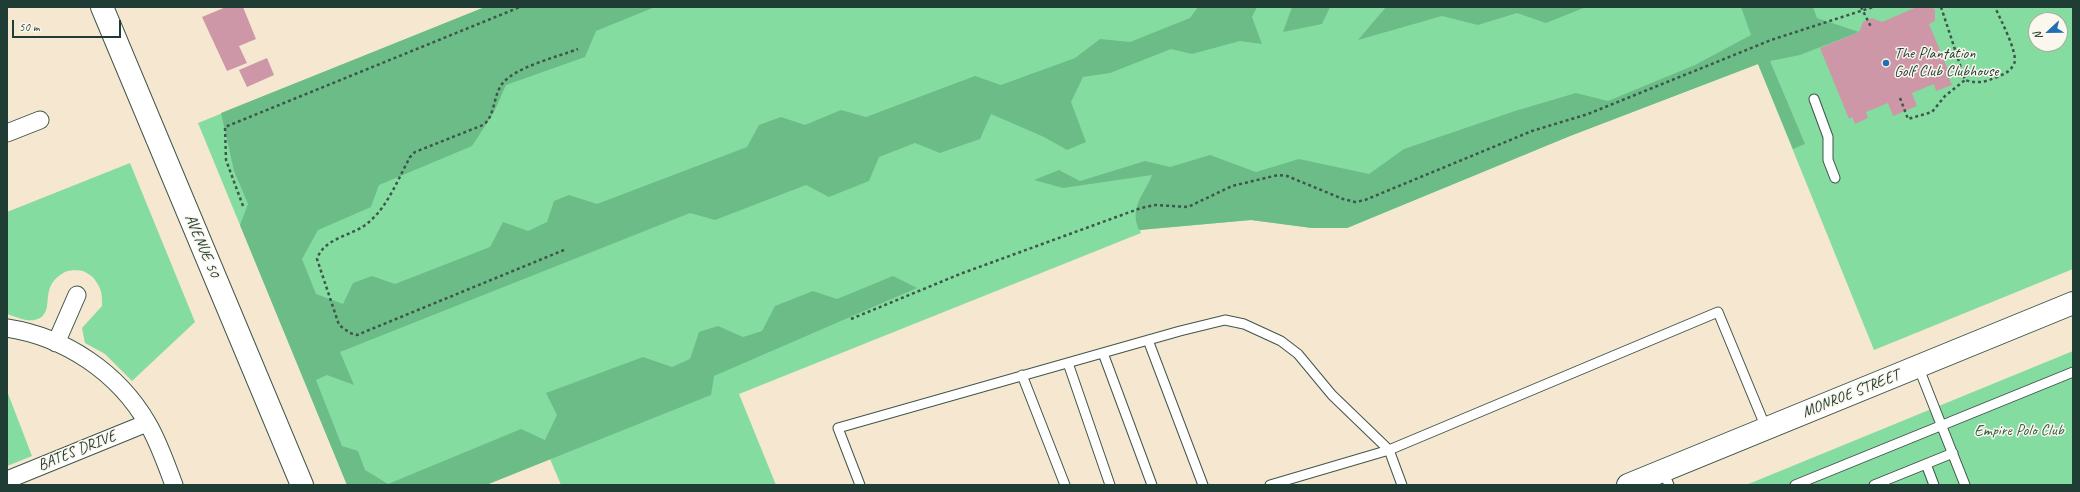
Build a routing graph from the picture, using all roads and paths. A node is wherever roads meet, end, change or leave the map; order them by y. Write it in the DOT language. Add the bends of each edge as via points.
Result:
graph roads {
  1 [pos="102,7"];
  2 [pos="520,7"];
  3 [pos="1862,7"];
  4 [pos="1873,7"];
  5 [pos="1941,7"];
  6 [pos="1995,7"];
  7 [pos="1864,11"];
  8 [pos="1871,27"];
  9 [pos="578,49"];
  10 [pos="1965,80"];
  11 [pos="1900,98"];
  12 [pos="1814,99"];
  13 [pos="40,120"];
  14 [pos="7,133"];
  15 [pos="1835,178"];
  16 [pos="243,206"];
  17 [pos="564,250"];
  18 [pos="77,295"];
  19 [pos="2073,303"];
  20 [pos="851,319"];
  21 [pos="7,328"];
  22 [pos="1148,340"];
  23 [pos="56,342"];
  24 [pos="1103,353"];
  25 [pos="1068,362"];
  26 [pos="1918,366"];
  27 [pos="2073,372"];
  28 [pos="1022,375"];
  29 [pos="147,423"];
  30 [pos="1942,426"];
  31 [pos="1766,428"];
  32 [pos="1389,450"];
  33 [pos="1953,453"];
  34 [pos="1926,464"];
  35 [pos="1666,478"];
  36 [pos="7,480"];
  37 [pos="174,485"];
  38 [pos="302,485"];
  39 [pos="860,485"];
  40 [pos="1064,485"];
  41 [pos="1110,485"];
  42 [pos="1152,485"];
  43 [pos="1203,485"];
  44 [pos="1270,485"];
  45 [pos="1402,485"];
  46 [pos="1628,485"];
  47 [pos="1795,485"];
  48 [pos="1874,485"];
  49 [pos="1934,485"];
  50 [pos="1965,485"];
  1 -- 38 [label="main road, AVENUE 50"];
  2 -- 16 [label="path" via="225,127 226,160"];
  3 -- 7 [label="path"];
  4 -- 7 [label="path"];
  5 -- 10 [label="path"];
  6 -- 10 [label="path" via="2015,54 2015,63 2008,72 1986,82"];
  7 -- 8 [label="path"];
  7 -- 20 [label="path" via="1771,40 1588,114 1532,131 1365,200 1356,202 1343,199 1287,176 1266,177 1232,186 1188,207 1155,205 1141,208 960,274"];
  9 -- 17 [label="path" via="509,77 496,96 489,121 483,125 415,152 377,215 360,229 322,248 317,259 339,325 357,335"];
  10 -- 11 [label="path" via="1945,96 1932,112 1908,119"];
  12 -- 15 [label="lane" via="1828,137 1828,160"];
  13 -- 14 [label="street"];
  18 -- 23 [label="street"];
  19 -- 26 [label="main road, MONROE STREET"];
  21 -- 23 [label="street"];
  22 -- 24 [label="lane"];
  22 -- 32 [label="lane" via="1225,320 1263,332 1298,354 1332,395"];
  22 -- 43 [label="lane"];
  23 -- 29 [label="street" via="96,364 128,394"];
  24 -- 25 [label="lane"];
  24 -- 42 [label="lane"];
  25 -- 28 [label="lane"];
  25 -- 41 [label="lane"];
  26 -- 30 [label="lane"];
  26 -- 31 [label="main road, MONROE STREET"];
  27 -- 30 [label="lane"];
  28 -- 39 [label="lane" via="838,428"];
  28 -- 40 [label="lane"];
  29 -- 36 [label="street, BATES DRIVE"];
  29 -- 37 [label="street"];
  30 -- 33 [label="lane"];
  30 -- 47 [label="lane"];
  31 -- 32 [label="lane" via="1718,312"];
  31 -- 35 [label="main road, MONROE STREET"];
  32 -- 44 [label="lane"];
  32 -- 45 [label="lane"];
  33 -- 34 [label="lane"];
  33 -- 50 [label="lane"];
  34 -- 48 [label="lane"];
  34 -- 49 [label="lane"];
  35 -- 46 [label="main road, MONROE STREET"];
}
